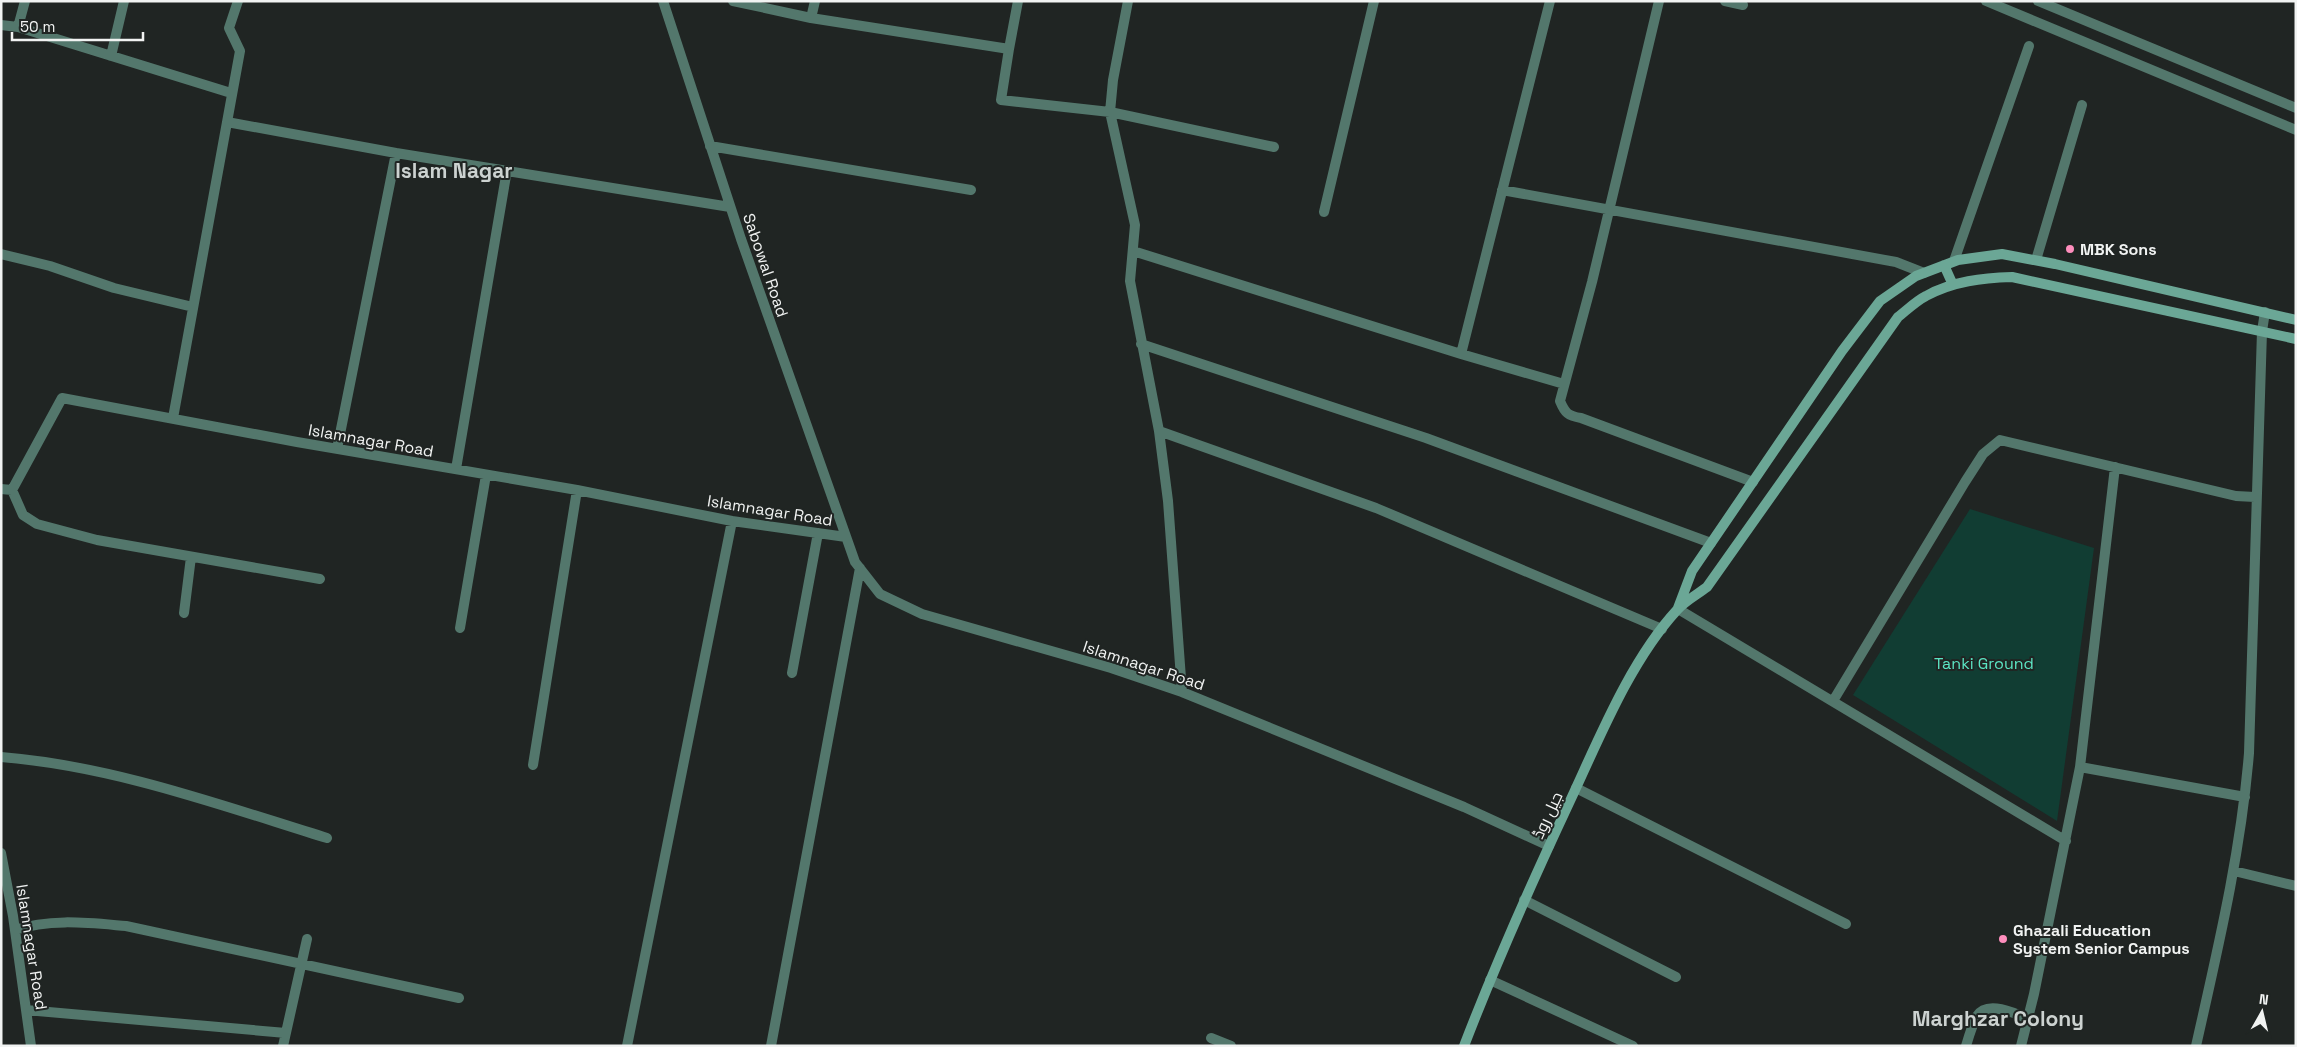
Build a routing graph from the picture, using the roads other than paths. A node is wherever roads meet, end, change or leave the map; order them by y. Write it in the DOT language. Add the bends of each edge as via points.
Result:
graph roads {
  1 [pos="25,1"];
  2 [pos="124,1"];
  3 [pos="238,1"];
  4 [pos="663,1"];
  5 [pos="732,1"];
  6 [pos="815,1"];
  7 [pos="1018,1"];
  8 [pos="1128,1"];
  9 [pos="1374,1"];
  10 [pos="1550,1"];
  11 [pos="1658,1"];
  12 [pos="1725,1"];
  13 [pos="1986,1"];
  14 [pos="2038,1"];
  15 [pos="1743,5"];
  16 [pos="811,18"];
  17 [pos="1,25"];
  18 [pos="18,27"];
  19 [pos="2029,46"];
  20 [pos="1009,49"];
  21 [pos="111,56"];
  22 [pos="231,93"];
  23 [pos="2082,104"];
  24 [pos="2296,108"];
  25 [pos="1110,112"];
  26 [pos="227,122"];
  27 [pos="2296,130"];
  28 [pos="710,146"];
  29 [pos="1274,147"];
  30 [pos="396,152"];
  31 [pos="507,170"];
  32 [pos="971,190"];
  33 [pos="1502,190"];
  34 [pos="730,207"];
  35 [pos="1609,210"];
  36 [pos="1324,212"];
  37 [pos="1133,251"];
  38 [pos="1,254"];
  39 [pos="2036,260"];
  40 [pos="1949,263"];
  41 [pos="1924,273"];
  42 [pos="1953,285"];
  43 [pos="193,307"];
  44 [pos="2265,312"];
  45 [pos="2296,320"];
  46 [pos="2262,330"];
  47 [pos="2296,339"];
  48 [pos="1142,344"];
  49 [pos="1461,354"];
  50 [pos="1564,384"];
  51 [pos="173,418"];
  52 [pos="1159,431"];
  53 [pos="336,449"];
  54 [pos="2115,467"];
  55 [pos="456,470"];
  56 [pos="486,475"];
  57 [pos="1753,482"];
  58 [pos="7,490"];
  59 [pos="577,490"];
  60 [pos="2256,498"];
  61 [pos="732,521"];
  62 [pos="818,533"];
  63 [pos="846,538"];
  64 [pos="1711,543"];
  65 [pos="191,558"];
  66 [pos="860,568"];
  67 [pos="320,579"];
  68 [pos="1678,609"];
  69 [pos="184,613"];
  70 [pos="460,628"];
  71 [pos="1662,629"];
  72 [pos="792,673"];
  73 [pos="1182,692"];
  74 [pos="1833,701"];
  75 [pos="1,757"];
  76 [pos="533,765"];
  77 [pos="2080,767"];
  78 [pos="1576,788"];
  79 [pos="2245,797"];
  80 [pos="326,838"];
  81 [pos="2066,841"];
  82 [pos="1549,846"];
  83 [pos="1,853"];
  84 [pos="2234,871"];
  85 [pos="2296,886"];
  86 [pos="1524,900"];
  87 [pos="1846,924"];
  88 [pos="16,930"];
  89 [pos="306,938"];
  90 [pos="301,963"];
  91 [pos="1676,977"];
  92 [pos="1490,980"];
  93 [pos="459,998"];
  94 [pos="26,1010"];
  95 [pos="2028,1019"];
  96 [pos="286,1033"];
  97 [pos="1211,1038"];
  98 [pos="31,1046"];
  99 [pos="283,1046"];
  100 [pos="627,1046"];
  101 [pos="771,1046"];
  102 [pos="1230,1046"];
  103 [pos="1464,1046"];
  104 [pos="1632,1046"];
  105 [pos="1966,1046"];
  106 [pos="2021,1046"];
  107 [pos="2196,1046"];
  1 -- 18 [label="street"];
  2 -- 21 [label="street"];
  3 -- 22 [label="street" via="229,28 240,51"];
  4 -- 28 [label="street, Sabowal Road"];
  5 -- 16 [label="street"];
  6 -- 16 [label="street"];
  7 -- 20 [label="street"];
  8 -- 25 [label="street"];
  9 -- 36 [label="street"];
  10 -- 33 [label="street"];
  11 -- 35 [label="street"];
  12 -- 15 [label="street"];
  13 -- 27 [label="street"];
  14 -- 24 [label="street"];
  16 -- 20 [label="street"];
  17 -- 18 [label="street"];
  18 -- 21 [label="street"];
  19 -- 40 [label="street"];
  20 -- 25 [label="street" via="1001,100"];
  21 -- 22 [label="street"];
  22 -- 26 [label="street"];
  23 -- 39 [label="street"];
  25 -- 29 [label="street"];
  25 -- 37 [label="street" via="1135,226"];
  26 -- 30 [label="street"];
  26 -- 43 [label="street"];
  28 -- 32 [label="street"];
  28 -- 34 [label="street, Sabowal Road"];
  30 -- 31 [label="street"];
  30 -- 53 [label="street"];
  31 -- 34 [label="street"];
  31 -- 55 [label="street"];
  33 -- 35 [label="street"];
  33 -- 49 [label="street"];
  34 -- 63 [label="street, Sabowal Road"];
  35 -- 41 [label="street" via="1896,262"];
  35 -- 50 [label="street"];
  37 -- 48 [label="street" via="1130,282"];
  37 -- 49 [label="street"];
  38 -- 43 [label="street" via="50,266 114,288"];
  39 -- 40 [label="main road" via="2002,254"];
  39 -- 44 [label="main road"];
  40 -- 41 [label="main road"];
  40 -- 42 [label="main road"];
  41 -- 57 [label="main road" via="1880,301"];
  42 -- 46 [label="main road" via="1980,278 2012,277"];
  42 -- 68 [label="main road" via="1926,296 1898,317 1707,586"];
  43 -- 51 [label="street"];
  44 -- 45 [label="main road"];
  44 -- 46 [label="street"];
  46 -- 47 [label="main road"];
  46 -- 60 [label="street"];
  48 -- 52 [label="street"];
  48 -- 64 [label="street" via="1426,438"];
  49 -- 50 [label="street"];
  50 -- 57 [label="street" via="1560,401 1564,412 1570,416"];
  51 -- 53 [label="street, Islamnagar Road"];
  51 -- 58 [label="street, Islamnagar Road" via="62,398"];
  52 -- 71 [label="street" via="1376,508"];
  52 -- 73 [label="street" via="1168,501"];
  53 -- 55 [label="street, Islamnagar Road"];
  54 -- 60 [label="street"];
  54 -- 74 [label="street" via="2000,440 1983,454"];
  54 -- 77 [label="street"];
  55 -- 56 [label="street, Islamnagar Road"];
  56 -- 59 [label="street, Islamnagar Road"];
  56 -- 70 [label="street"];
  57 -- 64 [label="main road"];
  58 -- 65 [label="street" via="24,514 37,524 97,540"];
  59 -- 61 [label="street, Islamnagar Road"];
  59 -- 76 [label="street"];
  60 -- 79 [label="street"];
  61 -- 62 [label="street, Islamnagar Road"];
  61 -- 100 [label="street"];
  62 -- 63 [label="street, Islamnagar Road"];
  62 -- 72 [label="street"];
  63 -- 66 [label="street, Islamnagar Road"];
  64 -- 68 [label="main road" via="1692,571"];
  65 -- 67 [label="street"];
  65 -- 69 [label="street"];
  66 -- 73 [label="street, Islamnagar Road" via="880,594 922,614 1111,668"];
  66 -- 101 [label="street"];
  68 -- 71 [label="main road, جیل روڈ"];
  68 -- 74 [label="street"];
  71 -- 78 [label="main road, جیل روڈ" via="1652,640 1610,716"];
  73 -- 82 [label="street, Islamnagar Road" via="1464,806"];
  74 -- 81 [label="street"];
  75 -- 80 [label="street" via="42,760 121,776"];
  77 -- 79 [label="street"];
  77 -- 81 [label="street"];
  78 -- 82 [label="main road, جیل روڈ"];
  78 -- 87 [label="street"];
  79 -- 84 [label="street"];
  81 -- 95 [label="street"];
  82 -- 86 [label="main road, جیل روڈ"];
  83 -- 88 [label="street, Islamnagar Road"];
  84 -- 85 [label="street"];
  84 -- 107 [label="street"];
  86 -- 91 [label="street"];
  86 -- 92 [label="main road, جیل روڈ"];
  88 -- 90 [label="street" via="31,925 81,923 126,926"];
  88 -- 94 [label="street, Islamnagar Road"];
  89 -- 90 [label="street"];
  90 -- 93 [label="street"];
  90 -- 96 [label="street"];
  92 -- 103 [label="main road, جیل روڈ"];
  92 -- 104 [label="street"];
  94 -- 96 [label="street"];
  94 -- 98 [label="street, Islamnagar Road"];
  95 -- 105 [label="street" via="1991,1008 1983,1010 1977,1015"];
  95 -- 106 [label="street"];
  96 -- 99 [label="street"];
  97 -- 102 [label="street"];
}
